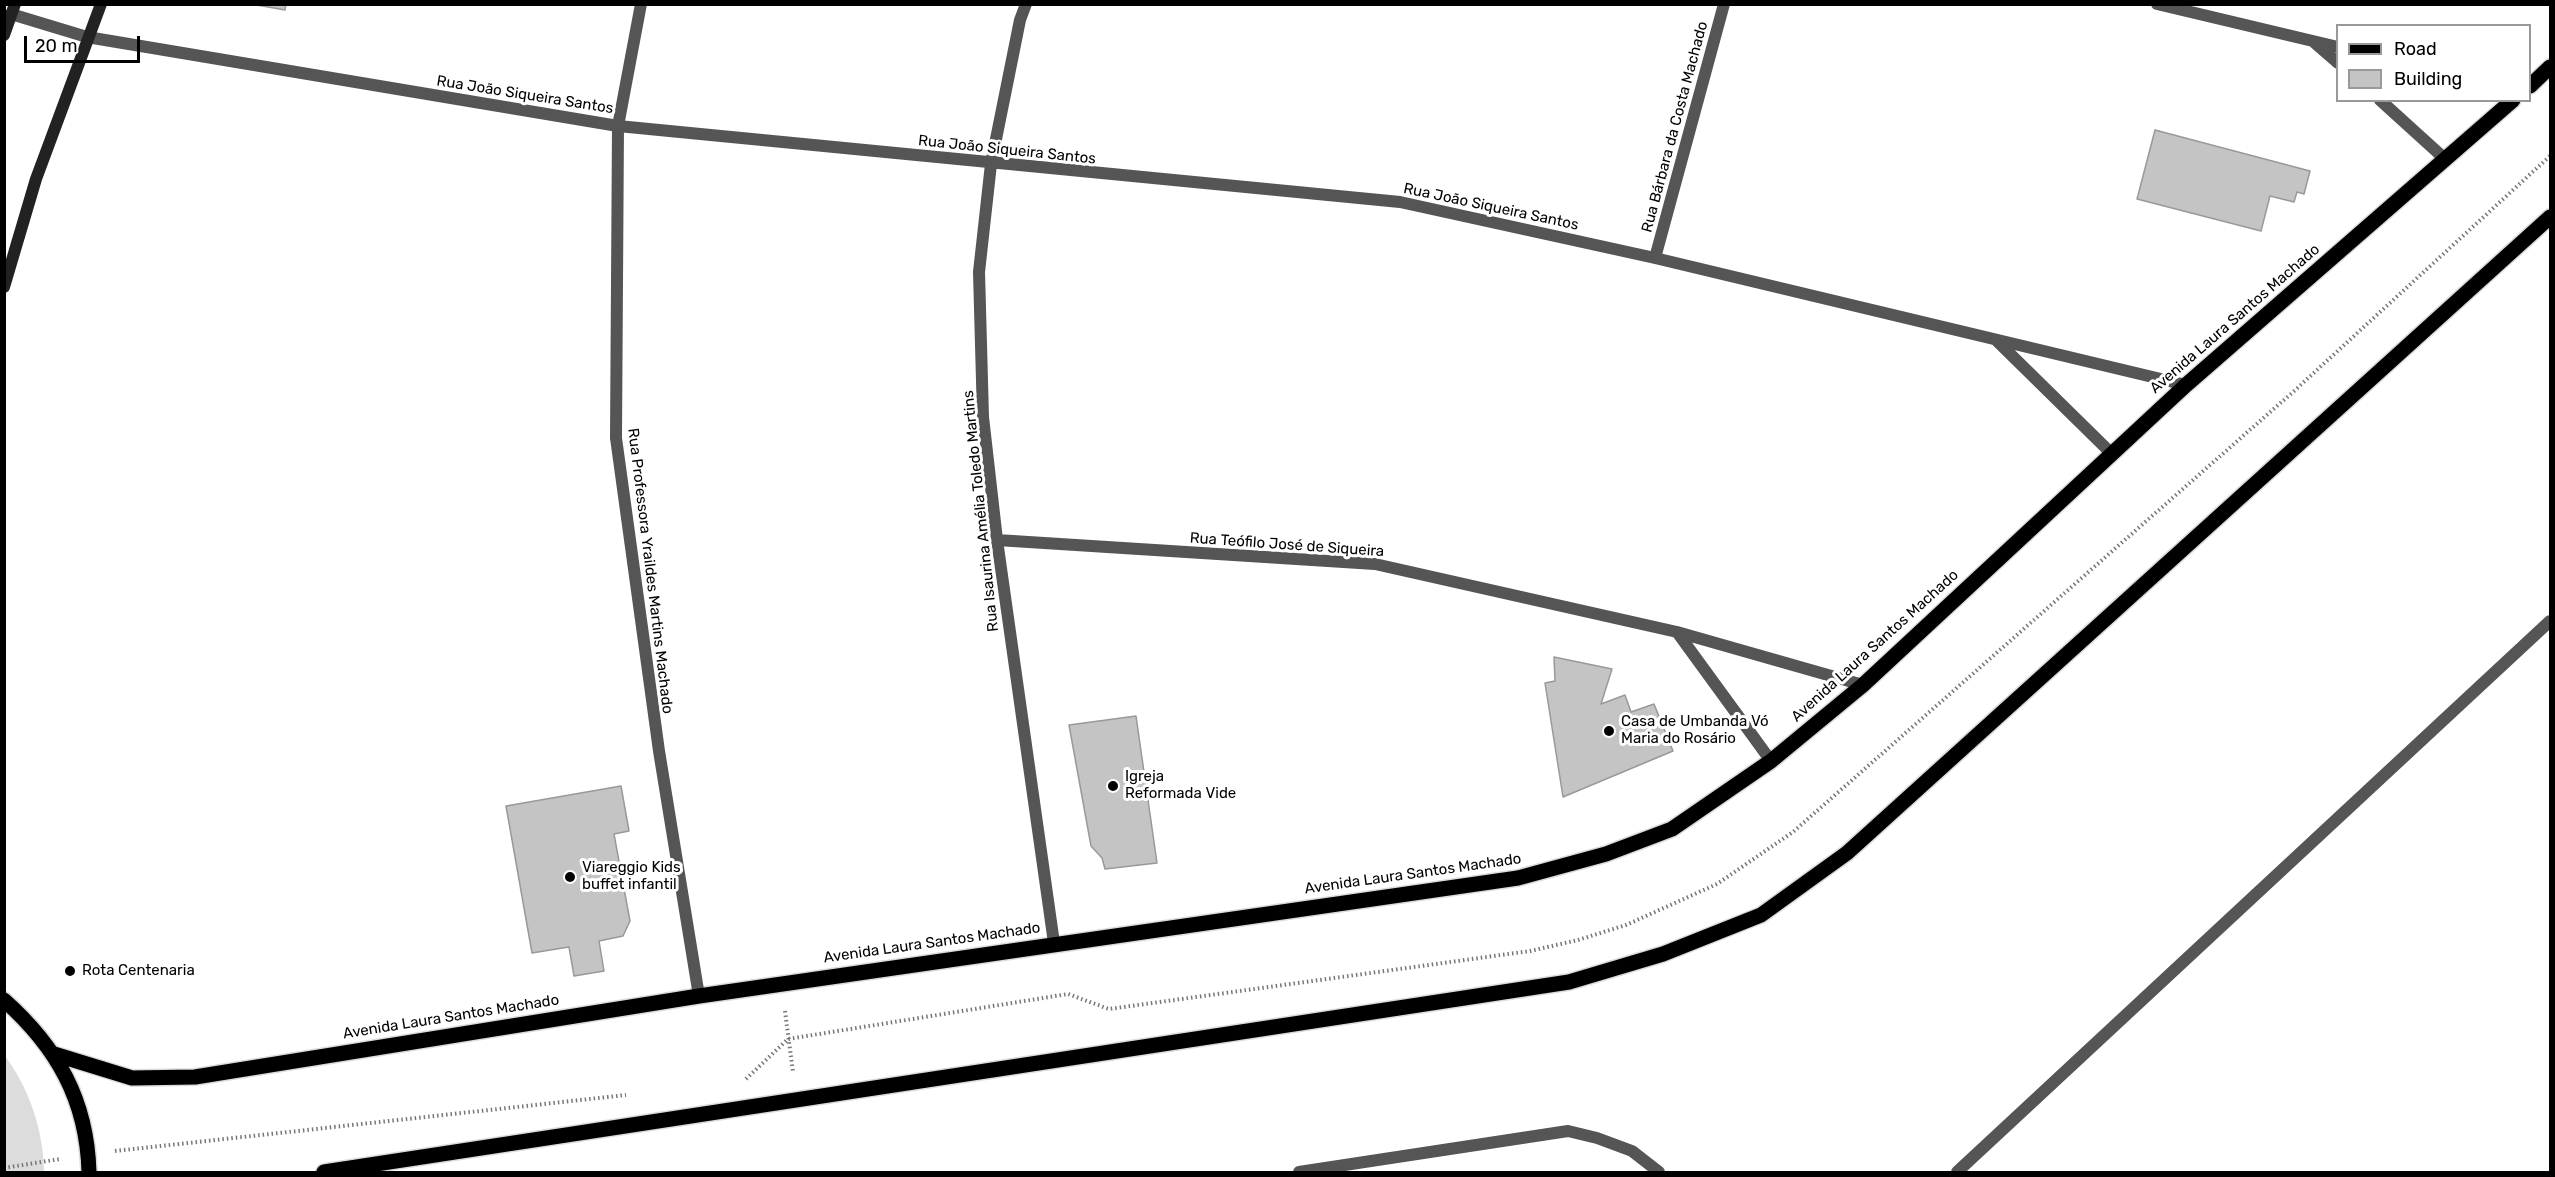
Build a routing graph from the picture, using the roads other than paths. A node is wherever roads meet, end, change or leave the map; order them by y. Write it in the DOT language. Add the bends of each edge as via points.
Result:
graph roads {
  1 [pos="101,4"];
  2 [pos="641,4"];
  3 [pos="1026,4"];
  4 [pos="1724,4"];
  5 [pos="2157,4"];
  6 [pos="13,9"];
  7 [pos="4,34"];
  8 [pos="87,37"];
  9 [pos="2314,42"];
  10 [pos="2336,47"];
  11 [pos="2336,62"];
  12 [pos="2550,67"];
  13 [pos="2531,84"];
  14 [pos="2382,102"];
  15 [pos="2511,102"];
  16 [pos="618,126"];
  17 [pos="2445,159"];
  18 [pos="991,164"];
  19 [pos="2550,217"];
  20 [pos="1655,258"];
  21 [pos="4,287"];
  22 [pos="1995,339"];
  23 [pos="2186,385"];
  24 [pos="2112,454"];
  25 [pos="997,540"];
  26 [pos="2550,621"];
  27 [pos="1677,632"];
  28 [pos="1863,685"];
  29 [pos="1771,761"];
  30 [pos="1054,943"];
  31 [pos="699,996"];
  32 [pos="4,1000"];
  33 [pos="54,1054"];
  34 [pos="89,1173"];
  35 [pos="324,1173"];
  36 [pos="1299,1173"];
  37 [pos="1659,1173"];
  38 [pos="1957,1173"];
  1 -- 8 [label="main road"];
  2 -- 16 [label="street, Rua Professora Yraildes Martins Machado"];
  3 -- 18 [label="street, Rua Isaurina Amélia Toledo Martins"];
  4 -- 20 [label="street, Rua Bárbara da Costa Machado"];
  5 -- 9 [label="street"];
  6 -- 7 [label="main road"];
  6 -- 8 [label="street, Rua João Siqueira Santos"];
  8 -- 16 [label="street, Rua João Siqueira Santos"];
  8 -- 21 [label="main road" via="36,179"];
  9 -- 10 [label="street"];
  9 -- 11 [label="street"];
  12 -- 13 [label="main road"];
  14 -- 17 [label="street"];
  15 -- 17 [label="main road, Avenida Laura Santos Machado"];
  16 -- 18 [label="street, Rua João Siqueira Santos"];
  16 -- 31 [label="street, Rua Professora Yraildes Martins Machado" via="616,438 659,751"];
  17 -- 23 [label="main road, Avenida Laura Santos Machado"];
  18 -- 20 [label="street, Rua João Siqueira Santos" via="1400,202"];
  18 -- 25 [label="street, Rua Isaurina Amélia Toledo Martins" via="979,272 983,417"];
  19 -- 35 [label="main road" via="1847,853 1761,915 1664,954 1569,982"];
  20 -- 22 [label="street, Rua João Siqueira Santos"];
  22 -- 23 [label="street, Rua João Siqueira Santos"];
  22 -- 24 [label="street"];
  23 -- 24 [label="main road, Avenida Laura Santos Machado"];
  24 -- 28 [label="main road, Avenida Laura Santos Machado"];
  25 -- 27 [label="street, Rua Teófilo José de Siqueira" via="1375,564"];
  25 -- 30 [label="street, Rua Isaurina Amélia Toledo Martins"];
  26 -- 38 [label="street"];
  27 -- 28 [label="street, Rua Teófilo José de Siqueira"];
  27 -- 29 [label="street"];
  28 -- 29 [label="main road, Avenida Laura Santos Machado"];
  29 -- 30 [label="main road, Avenida Laura Santos Machado" via="1672,829 1606,854 1518,878"];
  30 -- 31 [label="main road, Avenida Laura Santos Machado"];
  31 -- 33 [label="main road, Avenida Laura Santos Machado" via="195,1077 132,1078"];
  32 -- 33 [label="main road" via="32,1025"];
  33 -- 34 [label="main road" via="71,1085 82,1118"];
  36 -- 37 [label="street" via="1568,1131 1632,1150"];
}
